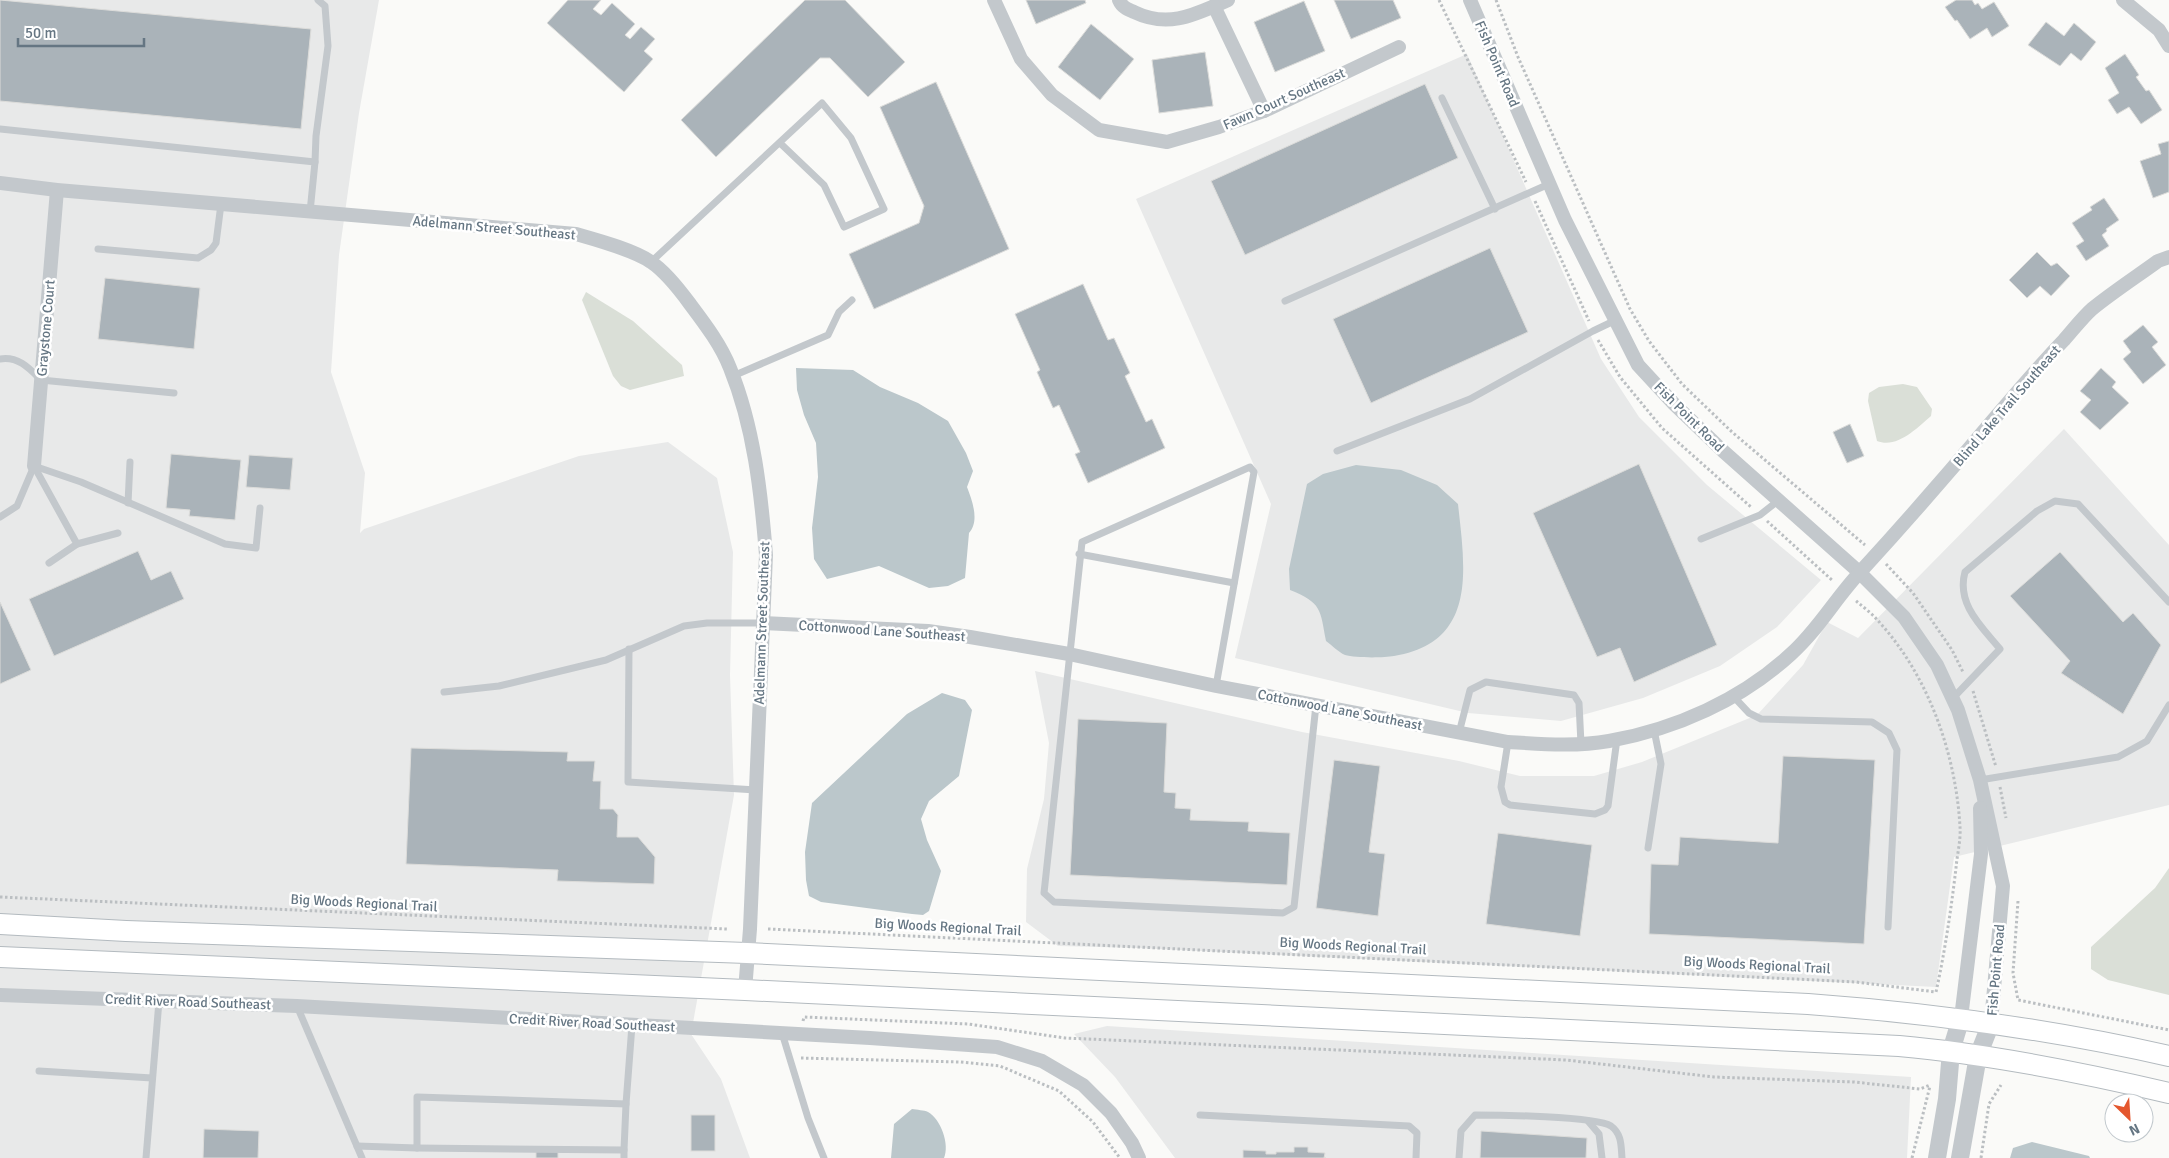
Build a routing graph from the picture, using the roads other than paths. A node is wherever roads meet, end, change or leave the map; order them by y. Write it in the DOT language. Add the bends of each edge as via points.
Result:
graph roads {
  1 [pos="318,0"];
  2 [pos="994,0"];
  3 [pos="1119,0"];
  4 [pos="1228,0"];
  5 [pos="1470,0"];
  6 [pos="2122,0"];
  7 [pos="1214,6"];
  8 [pos="2169,46"];
  9 [pos="1399,47"];
  10 [pos="1442,98"];
  11 [pos="1264,111"];
  12 [pos="0,129"];
  13 [pos="780,143"];
  14 [pos="315,162"];
  15 [pos="0,183"];
  16 [pos="1549,184"];
  17 [pos="57,190"];
  18 [pos="221,204"];
  19 [pos="1495,209"];
  20 [pos="310,212"];
  21 [pos="98,249"];
  22 [pos="2169,257"];
  23 [pos="651,262"];
  24 [pos="852,300"];
  25 [pos="1285,301"];
  26 [pos="1616,320"];
  27 [pos="0,359"];
  28 [pos="733,376"];
  29 [pos="41,380"];
  30 [pos="174,393"];
  31 [pos="1338,451"];
  32 [pos="130,462"];
  33 [pos="34,466"];
  34 [pos="1780,500"];
  35 [pos="128,503"];
  36 [pos="260,508"];
  37 [pos="0,517"];
  38 [pos="118,533"];
  39 [pos="1701,539"];
  40 [pos="77,544"];
  41 [pos="1080,554"];
  42 [pos="50,563"];
  43 [pos="1859,572"];
  44 [pos="1234,583"];
  45 [pos="2169,602"];
  46 [pos="763,623"];
  47 [pos="629,649"];
  48 [pos="1069,654"];
  49 [pos="1216,686"];
  50 [pos="444,692"];
  51 [pos="1733,696"];
  52 [pos="1953,698"];
  53 [pos="1316,705"];
  54 [pos="2169,705"];
  55 [pos="1654,730"];
  56 [pos="1459,733"];
  57 [pos="1617,739"];
  58 [pos="1508,742"];
  59 [pos="1581,744"];
  60 [pos="1980,780"];
  61 [pos="756,790"];
  62 [pos="1648,848"];
  63 [pos="0,924"];
  64 [pos="1888,927"];
  65 [pos="747,953"];
  66 [pos="0,957"];
  67 [pos="745,990"];
  68 [pos="0,995"];
  69 [pos="159,1001"];
  70 [pos="297,1006"];
  71 [pos="1962,1018"];
  72 [pos="1990,1023"];
  73 [pos="632,1025"];
  74 [pos="782,1033"];
  75 [pos="1951,1051"];
  76 [pos="1978,1056"];
  77 [pos="2169,1056"];
  78 [pos="39,1071"];
  79 [pos="152,1078"];
  80 [pos="2169,1093"];
  81 [pos="626,1104"];
  82 [pos="1200,1115"];
  83 [pos="1588,1121"];
  84 [pos="357,1146"];
  85 [pos="417,1148"];
  86 [pos="624,1154"];
  87 [pos="146,1158"];
  88 [pos="362,1158"];
  89 [pos="824,1158"];
  90 [pos="1139,1158"];
  91 [pos="1416,1158"];
  92 [pos="1459,1158"];
  93 [pos="1602,1158"];
  94 [pos="1622,1158"];
  95 [pos="1937,1158"];
  96 [pos="1960,1158"];
  1 -- 14 [label="lane" via="325,6 328,46"];
  2 -- 11 [label="street, Fawn Court Southeast" via="1021,59 1052,95 1099,130 1167,142"];
  3 -- 7 [label="street" via="1122,6 1148,19 1182,19"];
  4 -- 7 [label="street"];
  5 -- 16 [label="street, Fish Point Road"];
  6 -- 8 [label="street" via="2159,30"];
  7 -- 11 [label="street"];
  9 -- 11 [label="street, Fawn Court Southeast"];
  10 -- 19 [label="lane"];
  12 -- 14 [label="lane"];
  13 -- 13 [label="lane" via="824,185 844,227 884,209 851,138 822,103"];
  13 -- 23 [label="lane"];
  14 -- 20 [label="lane"];
  15 -- 17 [label="street, Adelmann Street Southeast"];
  16 -- 19 [label="lane"];
  16 -- 26 [label="street, Fish Point Road"];
  17 -- 18 [label="street, Adelmann Street Southeast"];
  17 -- 29 [label="street, Graystone Court"];
  18 -- 20 [label="street, Adelmann Street Southeast"];
  18 -- 21 [label="lane" via="216,243 198,258"];
  19 -- 25 [label="lane"];
  20 -- 23 [label="street, Adelmann Street Southeast" via="576,234"];
  22 -- 43 [label="street, Blind Lake Trail Southeast" via="2158,261 2092,309"];
  23 -- 28 [label="street, Adelmann Street Southeast" via="679,289 709,328"];
  24 -- 28 [label="lane" via="839,312 828,335"];
  26 -- 31 [label="lane" via="1470,399"];
  26 -- 34 [label="street, Fish Point Road" via="1638,365 1674,404"];
  27 -- 29 [label="lane" via="10,357 27,366"];
  28 -- 46 [label="street, Adelmann Street Southeast" via="744,408 762,500 766,555"];
  29 -- 30 [label="lane"];
  29 -- 33 [label="street, Graystone Court"];
  32 -- 35 [label="lane"];
  33 -- 35 [label="lane"];
  33 -- 37 [label="lane" via="17,506"];
  33 -- 40 [label="lane"];
  34 -- 39 [label="lane" via="1760,515"];
  34 -- 43 [label="street, Fish Point Road"];
  35 -- 36 [label="lane" via="225,544 256,548"];
  38 -- 40 [label="lane"];
  40 -- 42 [label="lane"];
  41 -- 44 [label="lane"];
  41 -- 44 [label="lane" via="1082,542 1250,467 1254,472"];
  41 -- 48 [label="lane"];
  43 -- 51 [label="street, Cottonwood Lane Southeast" via="1818,627 1792,654 1763,678"];
  43 -- 52 [label="street, Fish Point Road" via="1904,617 1938,665"];
  44 -- 49 [label="lane"];
  45 -- 52 [label="lane" via="2078,504 2055,501 2037,511 1966,572 1962,584 1970,612 2000,649"];
  46 -- 47 [label="lane" via="707,622 684,626"];
  46 -- 48 [label="street, Cottonwood Lane Southeast" via="928,631"];
  46 -- 61 [label="street, Adelmann Street Southeast"];
  47 -- 50 [label="lane" via="606,660 499,686"];
  47 -- 61 [label="lane" via="628,782"];
  48 -- 49 [label="street, Cottonwood Lane Southeast"];
  48 -- 53 [label="lane" via="1044,893 1054,902 1283,913 1294,907"];
  49 -- 53 [label="street, Cottonwood Lane Southeast"];
  51 -- 55 [label="street, Cottonwood Lane Southeast" via="1686,720"];
  51 -- 64 [label="lane" via="1749,713 1762,719 1872,722 1889,733 1897,750"];
  52 -- 60 [label="street, Fish Point Road"];
  53 -- 56 [label="street, Cottonwood Lane Southeast"];
  54 -- 60 [label="lane" via="2147,741 2118,757"];
  55 -- 57 [label="street, Cottonwood Lane Southeast"];
  55 -- 62 [label="lane" via="1661,764"];
  56 -- 58 [label="street, Cottonwood Lane Southeast"];
  56 -- 59 [label="lane" via="1470,690 1486,682 1574,695 1579,703"];
  57 -- 58 [label="lane" via="1608,806 1595,814 1505,802 1501,787"];
  57 -- 59 [label="street, Cottonwood Lane Southeast"];
  58 -- 59 [label="street, Cottonwood Lane Southeast"];
  60 -- 71 [label="street, Fish Point Road" via="1981,854"];
  60 -- 72 [label="street, Fish Point Road" via="2003,886"];
  61 -- 65 [label="street, Adelmann Street Southeast"];
  63 -- 65 [label="main road"];
  65 -- 67 [label="street, Adelmann Street Southeast"];
  65 -- 71 [label="main road" via="1808,1004"];
  66 -- 67 [label="main road"];
  67 -- 75 [label="main road"];
  68 -- 69 [label="street, Credit River Road Southeast"];
  69 -- 70 [label="street, Credit River Road Southeast"];
  69 -- 79 [label="lane"];
  70 -- 73 [label="street, Credit River Road Southeast"];
  70 -- 84 [label="lane"];
  71 -- 72 [label="main road"];
  71 -- 75 [label="street, Fish Point Road"];
  72 -- 76 [label="street, Fish Point Road"];
  72 -- 77 [label="main road"];
  73 -- 74 [label="street, Credit River Road Southeast"];
  73 -- 81 [label="lane"];
  74 -- 89 [label="lane"];
  74 -- 90 [label="street, Credit River Road Southeast" via="997,1047 1042,1061 1083,1085 1106,1108"];
  75 -- 76 [label="main road"];
  75 -- 95 [label="street, Fish Point Road"];
  76 -- 80 [label="main road"];
  76 -- 96 [label="street, Fish Point Road"];
  78 -- 79 [label="lane"];
  79 -- 87 [label="lane"];
  81 -- 85 [label="lane" via="417,1097"];
  81 -- 86 [label="lane"];
  82 -- 91 [label="lane" via="1409,1126 1417,1133"];
  83 -- 92 [label="lane" via="1475,1115 1461,1131"];
  83 -- 93 [label="lane" via="1598,1134"];
  83 -- 94 [label="lane" via="1610,1126 1620,1138"];
  84 -- 85 [label="lane"];
  84 -- 88 [label="lane"];
  85 -- 86 [label="lane"];
}
